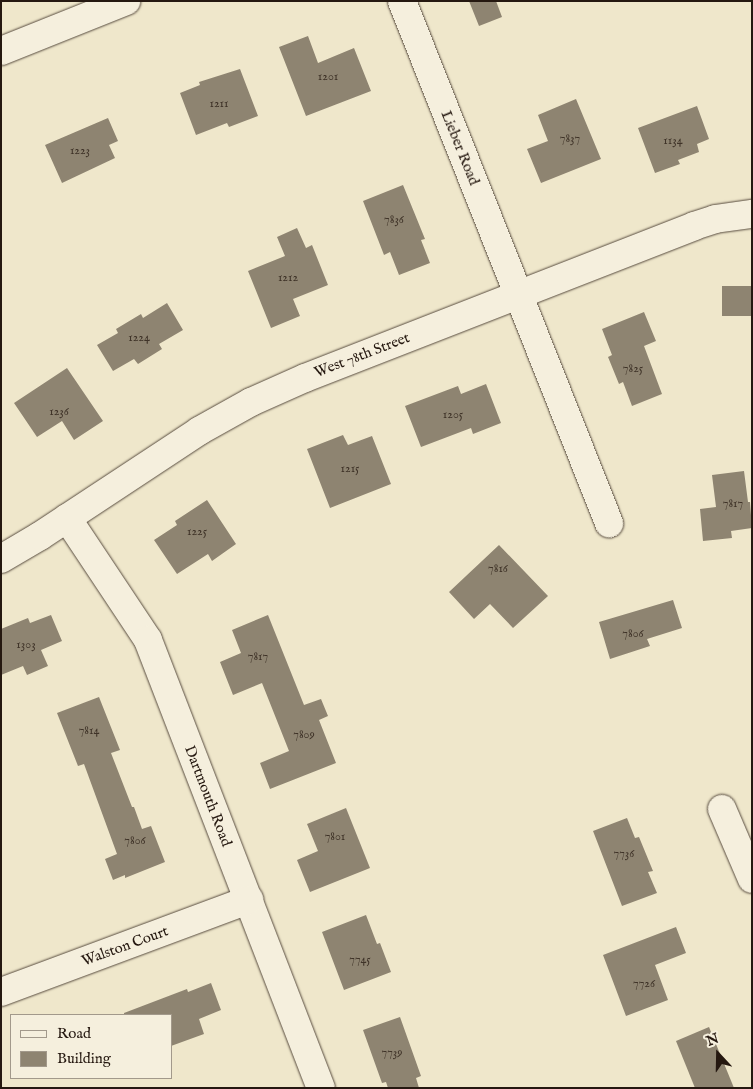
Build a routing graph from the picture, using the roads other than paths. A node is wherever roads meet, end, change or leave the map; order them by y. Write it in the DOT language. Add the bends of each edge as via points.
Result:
graph roads {
  1 [pos="402,1"];
  2 [pos="120,2"];
  3 [pos="1,51"];
  4 [pos="752,214"];
  5 [pos="518,294"];
  6 [pos="67,518"];
  7 [pos="609,523"];
  8 [pos="1,559"];
  9 [pos="722,809"];
  10 [pos="752,879"];
  11 [pos="249,900"];
  12 [pos="1,992"];
  13 [pos="321,1088"];
  1 -- 5 [label="street, Lieber Road"];
  2 -- 3 [label="street"];
  4 -- 5 [label="street, West 78th Street" via="715,219"];
  5 -- 6 [label="street, West 78th Street" via="251,402 200,431"];
  5 -- 7 [label="street, Lieber Road"];
  6 -- 8 [label="street, West 78th Street"];
  6 -- 11 [label="street, Dartmouth Road" via="148,640"];
  9 -- 10 [label="street"];
  11 -- 12 [label="street, Walston Court"];
  11 -- 13 [label="street, Dartmouth Road"];
}
